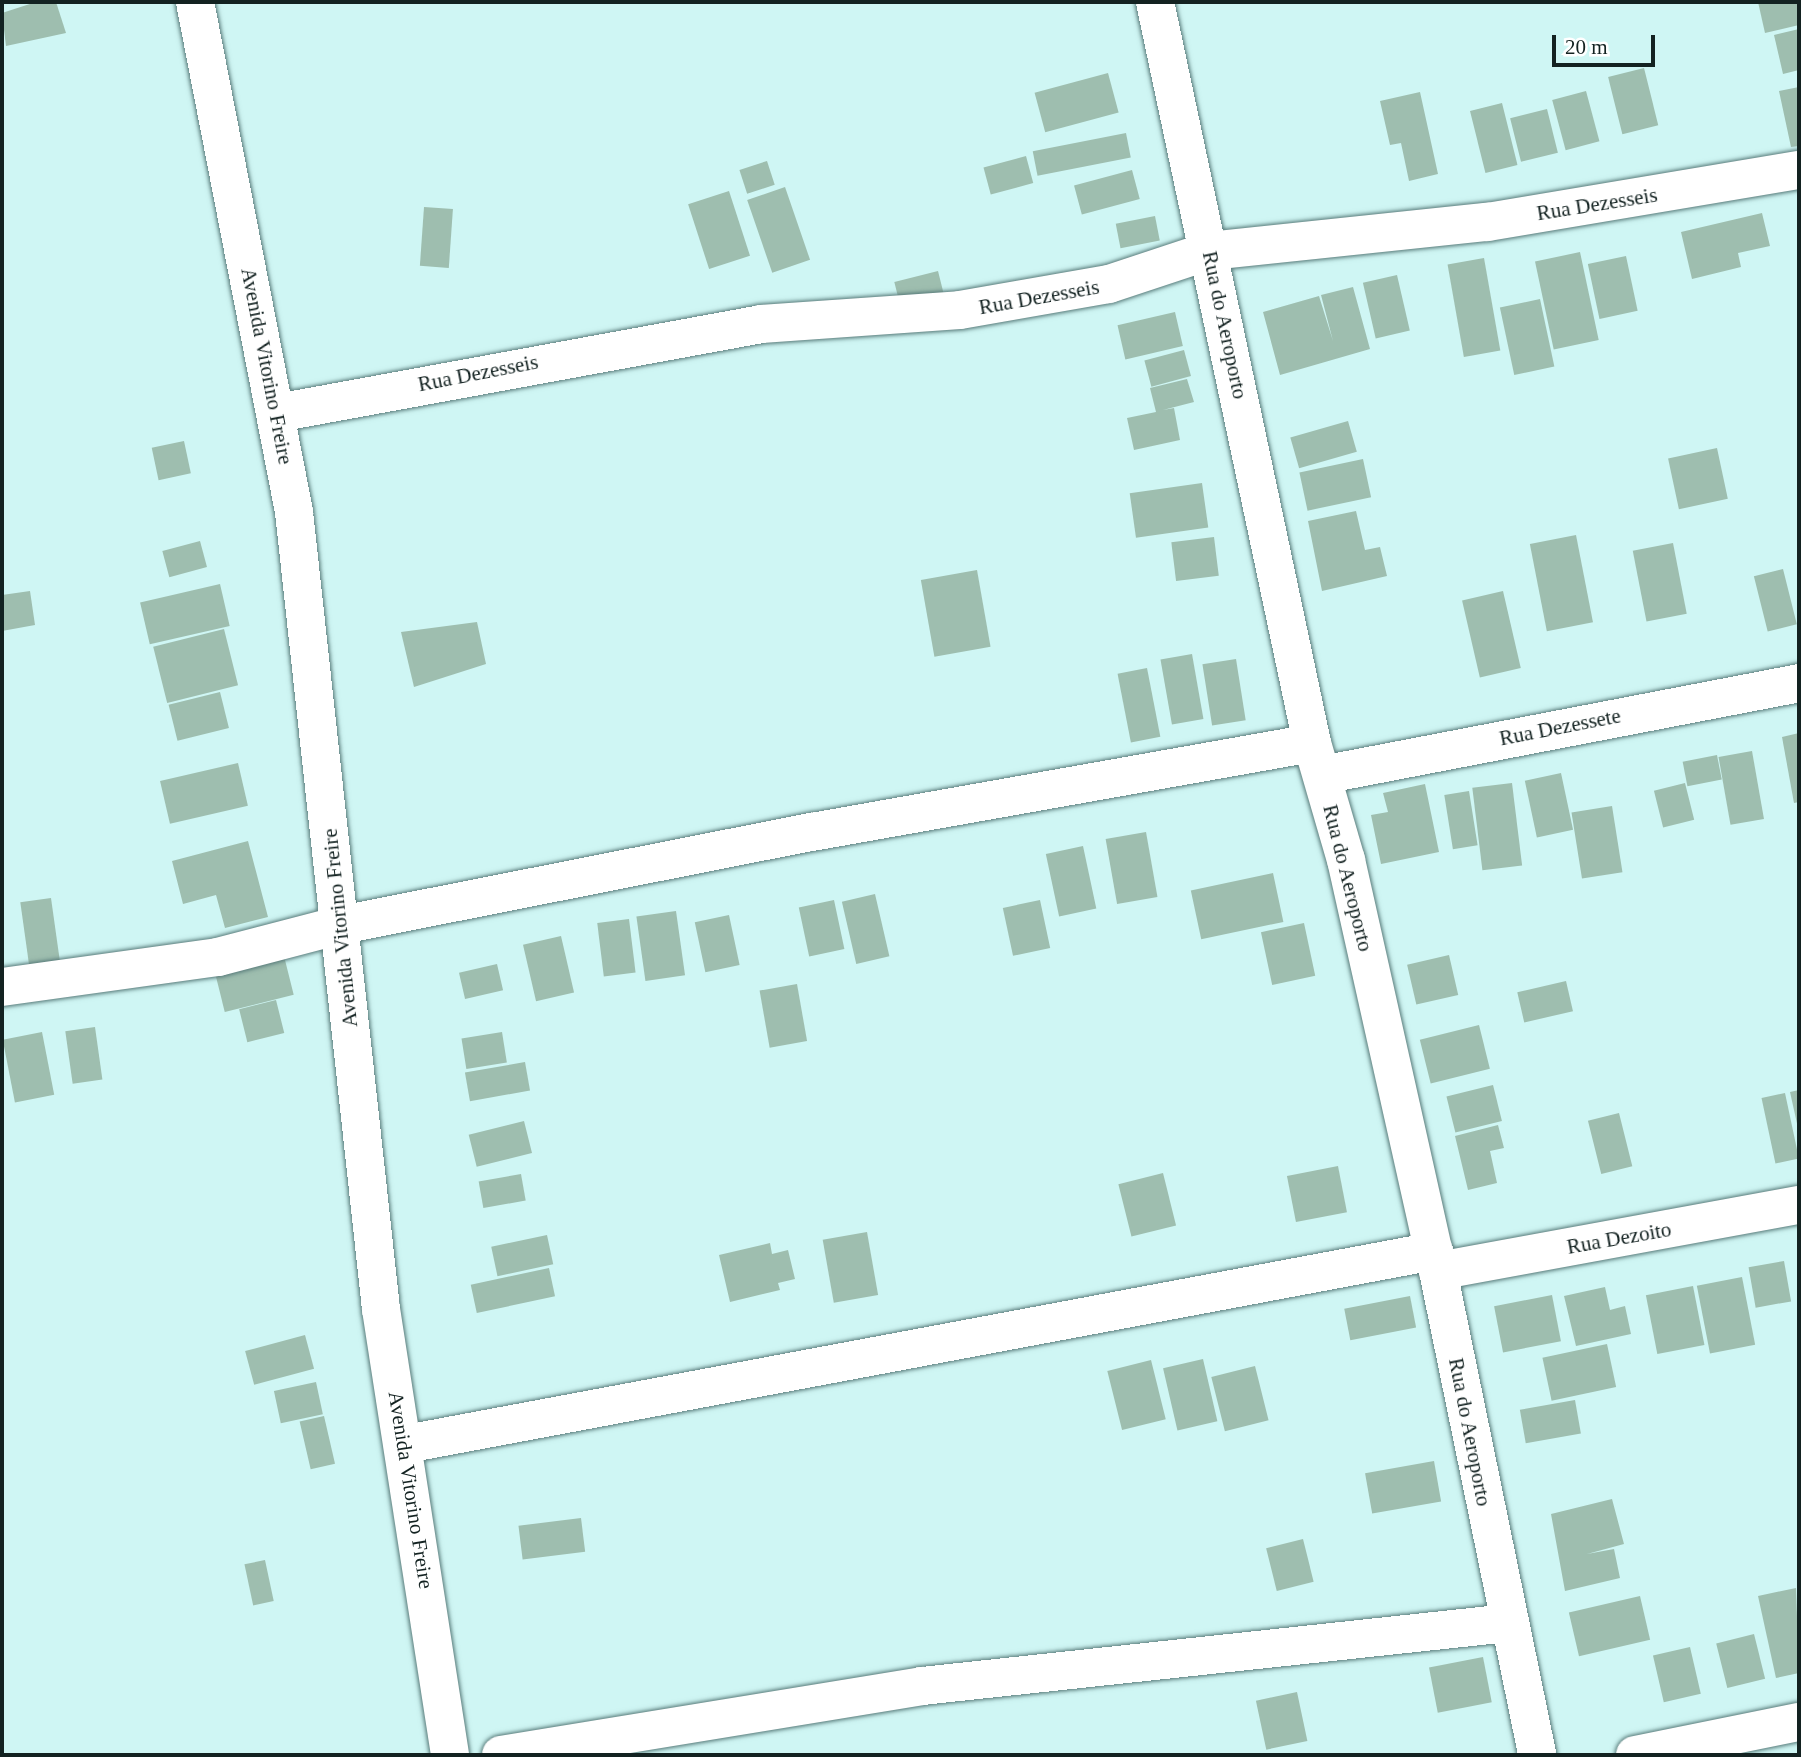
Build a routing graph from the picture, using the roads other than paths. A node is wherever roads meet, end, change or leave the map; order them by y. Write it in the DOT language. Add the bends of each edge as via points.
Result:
graph roads {
  1 [pos="177,2"];
  2 [pos="195,2"];
  3 [pos="1155,2"];
  4 [pos="216,103"];
  5 [pos="1799,170"];
  6 [pos="1209,251"];
  7 [pos="277,413"];
  8 [pos="1799,683"];
  9 [pos="1317,759"];
  10 [pos="341,925"];
  11 [pos="2,987"];
  12 [pos="1799,1205"];
  13 [pos="1436,1261"];
  14 [pos="406,1444"];
  15 [pos="1509,1623"];
  16 [pos="1799,1722"];
  17 [pos="450,1755"];
  18 [pos="500,1755"];
  19 [pos="1537,1755"];
  20 [pos="1635,1755"];
  1 -- 4 [label="street, Avenida Vitorino Freire"];
  2 -- 4 [label="street, Avenida Vitorino Freire"];
  3 -- 6 [label="street, Rua do Aeroporto"];
  4 -- 7 [label="street, Avenida Vitorino Freire"];
  5 -- 6 [label="street, Rua Dezesseis" via="1487,222"];
  6 -- 7 [label="street, Rua Dezesseis" via="1109,284 960,310 761,324"];
  6 -- 9 [label="street, Rua do Aeroporto"];
  7 -- 10 [label="street, Avenida Vitorino Freire"];
  8 -- 9 [label="street, Rua Dezessete"];
  9 -- 10 [label="street, Rua Dezessete"];
  9 -- 13 [label="street, Rua do Aeroporto"];
  10 -- 11 [label="street, Rua Dezessete" via="218,957"];
  10 -- 14 [label="street, Avenida Vitorino Freire" via="380,1309"];
  12 -- 13 [label="street, Rua Dezoito"];
  13 -- 14 [label="street, Rua Dezoito"];
  13 -- 15 [label="street, Rua do Aeroporto"];
  14 -- 17 [label="street, Avenida Vitorino Freire"];
  15 -- 18 [label="street" via="922,1686"];
  15 -- 19 [label="street, Rua do Aeroporto"];
  16 -- 20 [label="street"];
}
